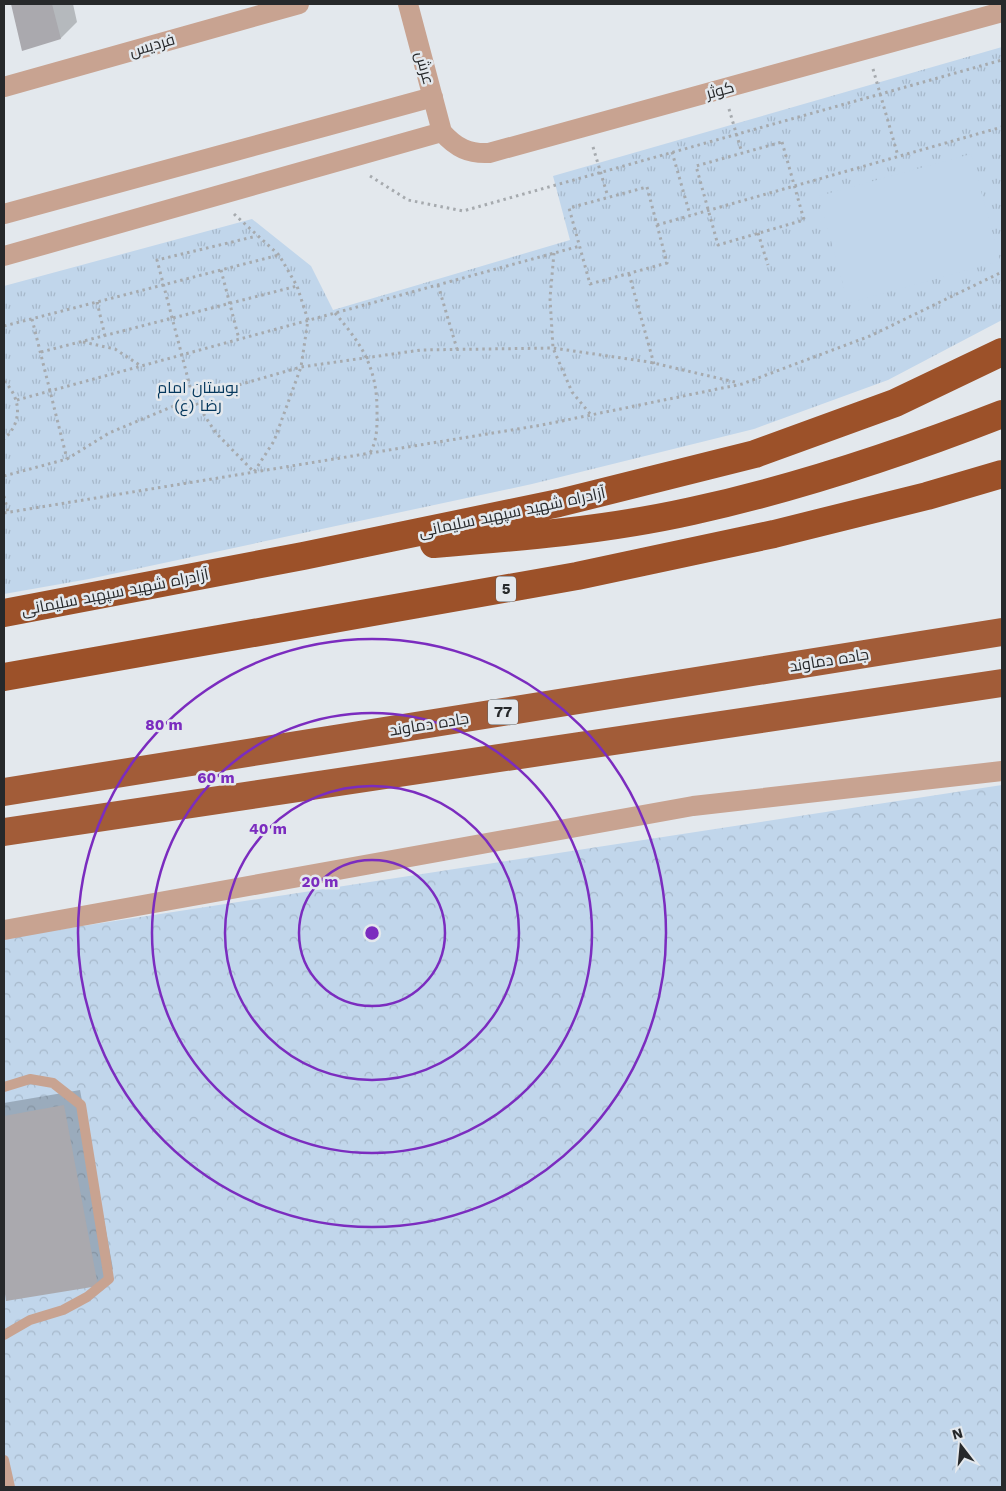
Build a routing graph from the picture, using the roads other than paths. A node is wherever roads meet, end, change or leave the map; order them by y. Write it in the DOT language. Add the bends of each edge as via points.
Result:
graph roads {
  1 [pos="299,4"];
  2 [pos="408,4"];
  3 [pos="1002,12"];
  4 [pos="4,87"];
  5 [pos="433,97"];
  6 [pos="442,132"];
  7 [pos="4,214"];
  8 [pos="4,256"];
  9 [pos="1002,352"];
  10 [pos="1002,414"];
  11 [pos="1002,474"];
  12 [pos="303,556"];
  13 [pos="4,613"];
  14 [pos="1002,632"];
  15 [pos="4,677"];
  16 [pos="1002,683"];
  17 [pos="1002,771"];
  18 [pos="4,792"];
  19 [pos="4,832"];
  20 [pos="4,930"];
  21 [pos="4,1087"];
  22 [pos="4,1335"];
  23 [pos="4,1460"];
  24 [pos="10,1487"];
  1 -- 4 [label="street, فردیس"];
  2 -- 5 [label="street, عرش"];
  3 -- 6 [label="street, کوثر" via="489,153 463,150"];
  5 -- 6 [label="street, عرش"];
  5 -- 7 [label="street"];
  6 -- 8 [label="street"];
  9 -- 12 [label="highway, آزادراه شهید سپهبد سلیمانی" via="895,404 755,454 559,504"];
  10 -- 12 [label="highway" via="938,439 776,490 692,511 564,533"];
  11 -- 15 [label="highway, 5" via="774,534 577,576"];
  12 -- 13 [label="highway, آزادراه شهید سپهبد سلیمانی"];
  14 -- 18 [label="highway, جاده دماوند / 77"];
  16 -- 19 [label="highway"];
  17 -- 20 [label="street" via="693,806"];
  21 -- 22 [label="lane" via="30,1079 53,1083 81,1105 109,1279 87,1297 63,1310 30,1320"];
  23 -- 24 [label="lane"];
}
